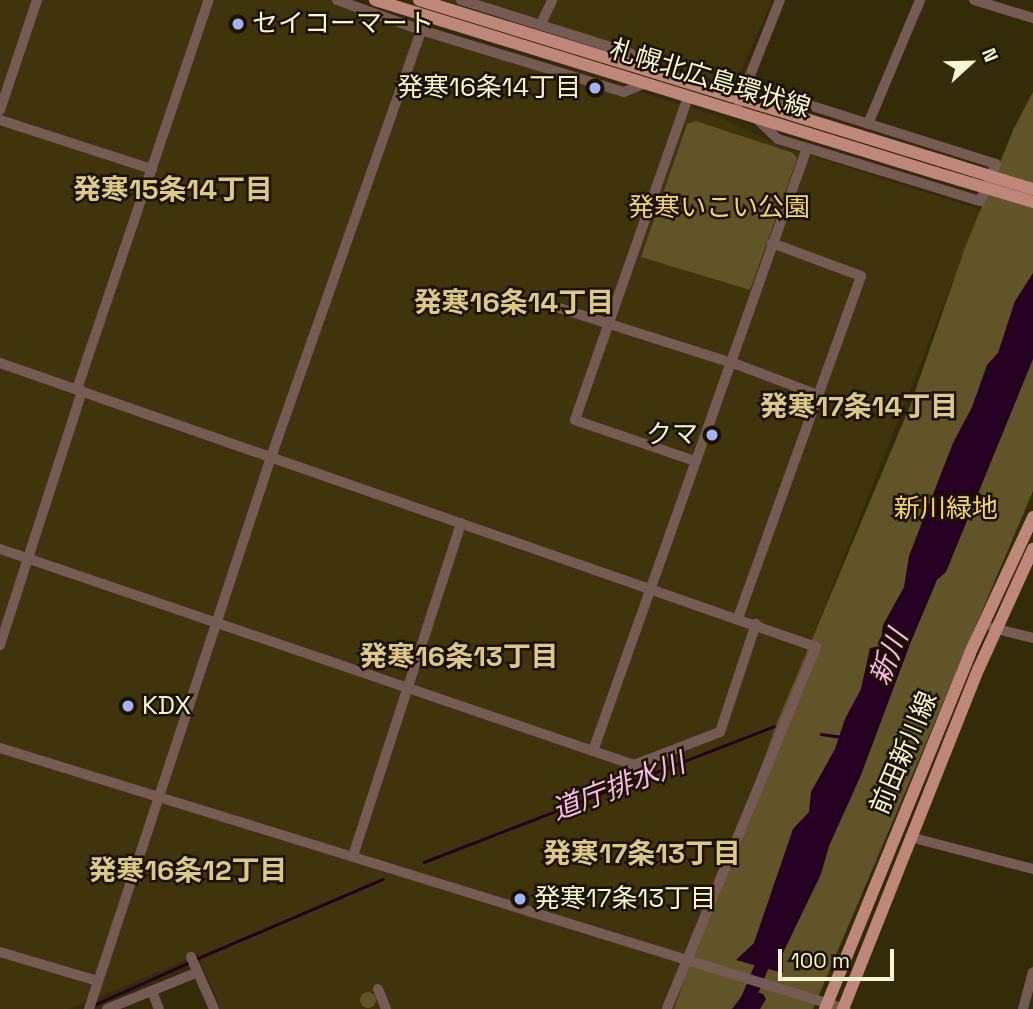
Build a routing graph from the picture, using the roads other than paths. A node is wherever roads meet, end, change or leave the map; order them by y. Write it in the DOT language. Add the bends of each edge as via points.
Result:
graph roads {
  1 [pos="37,0"];
  2 [pos="209,0"];
  3 [pos="337,0"];
  4 [pos="375,0"];
  5 [pos="419,0"];
  6 [pos="461,0"];
  7 [pos="552,0"];
  8 [pos="780,0"];
  9 [pos="920,0"];
  10 [pos="974,0"];
  11 [pos="1033,18"];
  12 [pos="541,24"];
  13 [pos="421,30"];
  14 [pos="642,69"];
  15 [pos="643,84"];
  16 [pos="688,97"];
  17 [pos="738,105"];
  18 [pos="755,109"];
  19 [pos="0,110"];
  20 [pos="0,120"];
  21 [pos="868,124"];
  22 [pos="807,148"];
  23 [pos="937,167"];
  24 [pos="152,169"];
  25 [pos="1033,189"];
  26 [pos="1033,202"];
  27 [pos="772,243"];
  28 [pos="556,307"];
  29 [pos="609,324"];
  30 [pos="0,363"];
  31 [pos="730,363"];
  32 [pos="79,390"];
  33 [pos="818,396"];
  34 [pos="271,457"];
  35 [pos="695,461"];
  36 [pos="1033,517"];
  37 [pos="461,523"];
  38 [pos="0,549"];
  39 [pos="1033,549"];
  40 [pos="27,558"];
  41 [pos="649,587"];
  42 [pos="738,618"];
  43 [pos="218,623"];
  44 [pos="757,624"];
  45 [pos="990,626"];
  46 [pos="1033,638"];
  47 [pos="0,645"];
  48 [pos="409,688"];
  49 [pos="0,748"];
  50 [pos="593,751"];
  51 [pos="160,797"];
  52 [pos="910,837"];
  53 [pos="353,856"];
  54 [pos="1033,869"];
  55 [pos="0,952"];
  56 [pos="191,957"];
  57 [pos="686,958"];
  58 [pos="198,970"];
  59 [pos="1032,980"];
  60 [pos="98,981"];
  61 [pos="378,989"];
  62 [pos="152,991"];
  63 [pos="90,1005"];
  64 [pos="826,1006"];
  65 [pos="107,1009"];
  66 [pos="159,1009"];
  67 [pos="214,1009"];
  68 [pos="385,1009"];
  69 [pos="667,1009"];
  70 [pos="844,1009"];
  71 [pos="1023,1009"];
  1 -- 19 [label="street"];
  2 -- 24 [label="street"];
  3 -- 13 [label="street"];
  4 -- 15 [label="main road, 札幌北広島環状線"];
  5 -- 14 [label="main road, 札幌北広島環状線"];
  6 -- 12 [label="street"];
  7 -- 12 [label="street"];
  8 -- 17 [label="street"];
  9 -- 21 [label="street"];
  10 -- 11 [label="street"];
  12 -- 14 [label="street" via="630,53"];
  13 -- 15 [label="street" via="624,92"];
  13 -- 34 [label="street"];
  14 -- 17 [label="main road, 札幌北広島環状線"];
  15 -- 16 [label="main road, 札幌北広島環状線"];
  16 -- 17 [label="main road, 札幌北広島環状線"];
  16 -- 29 [label="street"];
  17 -- 18 [label="main road, 札幌北広島環状線"];
  18 -- 21 [label="street" via="809,105"];
  18 -- 22 [label="street" via="778,138"];
  18 -- 23 [label="main road, 札幌北広島環状線"];
  20 -- 24 [label="street"];
  21 -- 22 [label="street" via="996,164 980,201"];
  22 -- 27 [label="street"];
  23 -- 25 [label="main road, 札幌北広島環状線, bridge"];
  23 -- 26 [label="main road, 札幌北広島環状線, bridge"];
  24 -- 32 [label="street"];
  27 -- 31 [label="street"];
  27 -- 33 [label="street" via="861,275"];
  28 -- 29 [label="street"];
  29 -- 31 [label="street"];
  29 -- 35 [label="street" via="575,420"];
  30 -- 32 [label="street"];
  31 -- 33 [label="street"];
  31 -- 35 [label="street"];
  32 -- 34 [label="street"];
  32 -- 40 [label="street"];
  33 -- 42 [label="street"];
  34 -- 37 [label="street"];
  34 -- 43 [label="street"];
  35 -- 41 [label="street"];
  36 -- 45 [label="main road, 前田新川線"];
  37 -- 41 [label="street"];
  37 -- 48 [label="street"];
  38 -- 40 [label="street"];
  39 -- 45 [label="main road, 前田新川線"];
  40 -- 43 [label="street"];
  40 -- 47 [label="street"];
  41 -- 42 [label="street"];
  41 -- 50 [label="street"];
  42 -- 44 [label="street"];
  43 -- 48 [label="street"];
  43 -- 51 [label="street"];
  44 -- 50 [label="street" via="720,732 642,764"];
  44 -- 57 [label="street" via="812,643 816,651"];
  45 -- 46 [label="street"];
  45 -- 52 [label="main road, 前田新川線"];
  45 -- 64 [label="main road, 前田新川線"];
  48 -- 50 [label="street"];
  48 -- 53 [label="street"];
  49 -- 51 [label="street"];
  51 -- 53 [label="street"];
  51 -- 60 [label="street"];
  52 -- 54 [label="street"];
  52 -- 70 [label="main road, 前田新川線"];
  53 -- 57 [label="street"];
  55 -- 60 [label="street"];
  56 -- 58 [label="street"];
  57 -- 64 [label="street"];
  57 -- 69 [label="street"];
  58 -- 62 [label="street"];
  58 -- 67 [label="street"];
  59 -- 71 [label="street"];
  60 -- 63 [label="street"];
  61 -- 68 [label="street"];
  62 -- 65 [label="street"];
  62 -- 66 [label="street"];
  64 -- 70 [label="street"];
}
